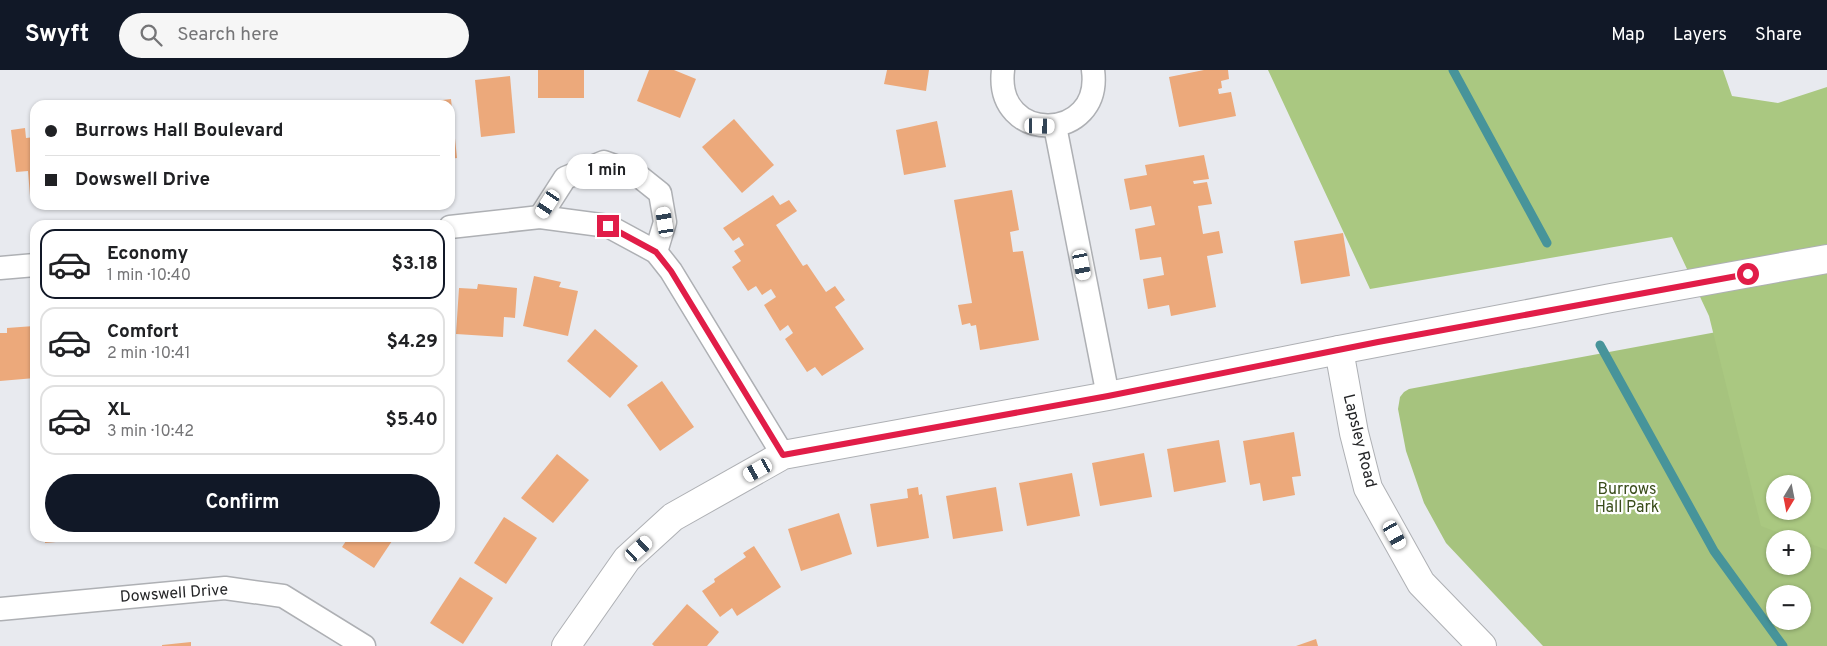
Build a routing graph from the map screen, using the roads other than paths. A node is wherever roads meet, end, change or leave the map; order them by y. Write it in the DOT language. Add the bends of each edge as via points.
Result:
graph roads {
  1 [pos="1003,70"];
  2 [pos="1093,70"];
  3 [pos="1055,126"];
  4 [pos="540,217"];
  5 [pos="455,226"];
  6 [pos="656,252"];
  7 [pos="1827,259"];
  8 [pos="30,265"];
  9 [pos="0,268"];
  10 [pos="1339,350"];
  11 [pos="1108,396"];
  12 [pos="783,455"];
  13 [pos="0,609"];
  14 [pos="364,646"];
  15 [pos="566,646"];
  16 [pos="1482,646"];
  1 -- 3 [label="street" via="1002,86 1014,112 1040,126"];
  2 -- 3 [label="street" via="1092,98 1070,121"];
  3 -- 11 [label="street"];
  4 -- 5 [label="street"];
  4 -- 6 [label="street" via="608,226"];
  4 -- 6 [label="street" via="565,178 604,162 635,173 660,193 665,222"];
  6 -- 12 [label="street" via="671,271"];
  7 -- 10 [label="street"];
  8 -- 9 [label="street"];
  10 -- 11 [label="street"];
  10 -- 16 [label="street, Lapsley Road" via="1368,488 1421,583"];
  11 -- 12 [label="street"];
  12 -- 15 [label="street" via="673,517 627,559"];
  13 -- 14 [label="street, Dowswell Drive" via="224,588 283,596"];
}
